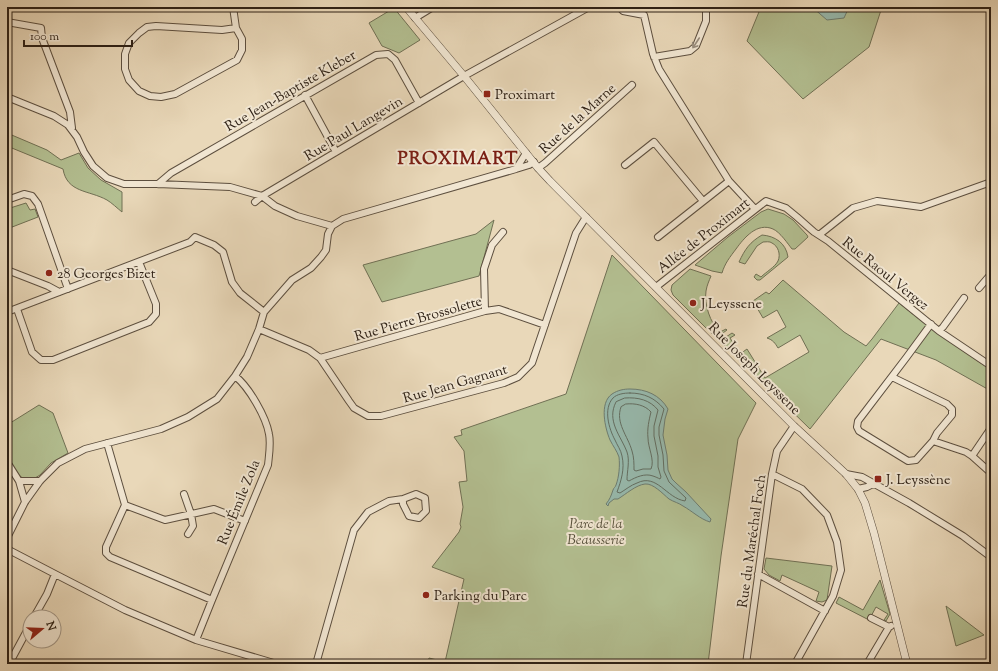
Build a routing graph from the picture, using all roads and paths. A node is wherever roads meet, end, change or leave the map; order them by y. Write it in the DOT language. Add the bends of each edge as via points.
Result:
graph roads {
  1 [pos="233,7"];
  2 [pos="406,7"];
  3 [pos="433,7"];
  4 [pos="589,7"];
  5 [pos="706,7"];
  6 [pos="621,9"];
  7 [pos="415,18"];
  8 [pos="7,22"];
  9 [pos="236,28"];
  10 [pos="654,56"];
  11 [pos="464,76"];
  12 [pos="632,84"];
  13 [pos="305,95"];
  14 [pos="7,97"];
  15 [pos="419,103"];
  16 [pos="72,130"];
  17 [pos="336,152"];
  18 [pos="526,153"];
  19 [pos="536,165"];
  20 [pos="625,165"];
  21 [pos="516,170"];
  22 [pos="729,181"];
  23 [pos="991,182"];
  24 [pos="158,184"];
  25 [pos="262,196"];
  26 [pos="7,200"];
  27 [pos="703,201"];
  28 [pos="766,201"];
  29 [pos="255,202"];
  30 [pos="755,209"];
  31 [pos="586,217"];
  32 [pos="332,226"];
  33 [pos="503,232"];
  34 [pos="819,235"];
  35 [pos="658,237"];
  36 [pos="139,262"];
  37 [pos="7,270"];
  38 [pos="991,274"];
  39 [pos="656,287"];
  40 [pos="980,288"];
  41 [pos="68,289"];
  42 [pos="60,292"];
  43 [pos="964,298"];
  44 [pos="17,309"];
  45 [pos="485,310"];
  46 [pos="7,312"];
  47 [pos="264,312"];
  48 [pos="931,324"];
  49 [pos="545,325"];
  50 [pos="259,329"];
  51 [pos="939,331"];
  52 [pos="320,358"];
  53 [pos="991,366"];
  54 [pos="236,376"];
  55 [pos="892,377"];
  56 [pos="794,426"];
  57 [pos="991,428"];
  58 [pos="933,441"];
  59 [pos="107,443"];
  60 [pos="972,456"];
  61 [pos="7,462"];
  62 [pos="772,474"];
  63 [pos="846,474"];
  64 [pos="991,474"];
  65 [pos="19,481"];
  66 [pos="40,481"];
  67 [pos="873,484"];
  68 [pos="858,489"];
  69 [pos="184,494"];
  70 [pos="403,499"];
  71 [pos="26,502"];
  72 [pos="125,505"];
  73 [pos="191,514"];
  74 [pos="245,521"];
  75 [pos="188,534"];
  76 [pos="7,538"];
  77 [pos="7,549"];
  78 [pos="991,557"];
  79 [pos="55,574"];
  80 [pos="758,574"];
  81 [pos="212,600"];
  82 [pos="39,609"];
  83 [pos="824,612"];
  84 [pos="871,618"];
  85 [pos="897,624"];
  86 [pos="889,627"];
  87 [pos="22,639"];
  88 [pos="196,640"];
  89 [pos="9,664"];
  90 [pos="277,664"];
  91 [pos="316,664"];
  92 [pos="746,664"];
  93 [pos="796,664"];
  94 [pos="867,664"];
  95 [pos="907,664"];
  1 -- 9 [label="street"];
  2 -- 7 [label="street, Rue Joseph Leyssene"];
  3 -- 7 [label="street"];
  4 -- 11 [label="street, Rue Paul Langevin"];
  5 -- 10 [label="street, one-way" via="706,21 696,46 690,51"];
  6 -- 10 [label="street" via="644,15"];
  7 -- 11 [label="street, Rue Joseph Leyssene"];
  8 -- 16 [label="street" via="41,28 42,38 70,112"];
  9 -- 9 [label="street" via="222,30 147,27 129,43 125,54 125,69 129,80 139,91 150,96 175,94 237,60 242,50 242,39"];
  10 -- 22 [label="street" via="659,69"];
  11 -- 15 [label="street, Rue Paul Langevin"];
  11 -- 18 [label="street, Rue Joseph Leyssene"];
  12 -- 19 [label="street, Rue de la Marne" via="545,163"];
  13 -- 15 [label="street, Rue Jean-Baptiste Kleber" via="376,55 388,54 395,60"];
  13 -- 17 [label="street"];
  13 -- 24 [label="street, Rue Jean-Baptiste Kleber" via="170,173"];
  14 -- 16 [label="street" via="54,116"];
  15 -- 17 [label="street, Rue Paul Langevin"];
  16 -- 24 [label="street" via="93,166 107,178 124,184"];
  17 -- 25 [label="street, Rue Paul Langevin"];
  18 -- 19 [label="street, Rue Joseph Leyssene"];
  18 -- 21 [label="street"];
  19 -- 21 [label="street, Rue de la Marne"];
  19 -- 31 [label="street, Rue Joseph Leyssene"];
  20 -- 27 [label="street" via="654,142"];
  21 -- 32 [label="street, Rue de la Marne" via="343,219"];
  22 -- 27 [label="street"];
  22 -- 30 [label="street"];
  23 -- 34 [label="street" via="921,207 877,201 853,208"];
  24 -- 25 [label="street" via="230,187"];
  25 -- 29 [label="street, Rue Paul Langevin"];
  25 -- 32 [label="street" via="275,206 298,216"];
  26 -- 41 [label="street" via="24,194 32,196 38,204"];
  27 -- 35 [label="street"];
  28 -- 30 [label="street, Allée de Proximart"];
  28 -- 34 [label="street, Rue Raoul Vergez" via="786,208"];
  30 -- 39 [label="street, Allée de Proximart"];
  31 -- 39 [label="street, Rue Joseph Leyssene"];
  31 -- 49 [label="street, Rue Jean Gagnant" via="576,233"];
  32 -- 47 [label="street" via="326,250 321,258 292,280"];
  33 -- 45 [label="street" via="492,245 484,269"];
  34 -- 48 [label="street, Rue Raoul Vergez"];
  36 -- 41 [label="street"];
  36 -- 44 [label="street" via="156,304 156,314 149,322 53,360 41,360 32,352"];
  36 -- 47 [label="street" via="190,242 195,237 214,244 223,252 232,282 240,293"];
  37 -- 42 [label="street"];
  38 -- 40 [label="street"];
  39 -- 56 [label="street, Rue Joseph Leyssene"];
  41 -- 42 [label="street"];
  42 -- 44 [label="street"];
  43 -- 51 [label="street"];
  44 -- 46 [label="street"];
  45 -- 49 [label="street, Rue Pierre Brossolette" via="499,309"];
  45 -- 52 [label="street, Rue Pierre Brossolette"];
  47 -- 50 [label="street"];
  48 -- 51 [label="street, Rue Raoul Vergez"];
  48 -- 55 [label="street"];
  49 -- 52 [label="street, Rue Jean Gagnant" via="532,363 518,377 381,416 368,416 354,408"];
  50 -- 52 [label="street, Rue Jean Gagnant" via="309,350"];
  50 -- 54 [label="street"];
  51 -- 53 [label="street, Rue Raoul Vergez"];
  54 -- 59 [label="street" via="217,399 188,417 161,429"];
  54 -- 74 [label="street, Rue Émile Zola" via="245,385 264,418 270,449 268,465"];
  55 -- 58 [label="street" via="947,404 952,409 952,415"];
  55 -- 58 [label="street" via="858,421 857,428 908,461 916,460"];
  56 -- 62 [label="street, Rue du Maréchal Foch" via="777,451"];
  56 -- 63 [label="street, Rue Joseph Leyssene"];
  57 -- 60 [label="street"];
  58 -- 60 [label="street"];
  59 -- 66 [label="street" via="85,449 58,462"];
  59 -- 72 [label="street"];
  60 -- 64 [label="street"];
  61 -- 65 [label="street"];
  62 -- 80 [label="street, Rue du Maréchal Foch"];
  62 -- 83 [label="street" via="802,489 827,515 837,542 840,570 833,596"];
  63 -- 67 [label="street" via="862,477"];
  63 -- 68 [label="street, Rue Joseph Leyssene"];
  65 -- 66 [label="street"];
  65 -- 71 [label="street"];
  66 -- 71 [label="street"];
  67 -- 68 [label="street"];
  67 -- 78 [label="street" via="963,536"];
  68 -- 85 [label="street, Rue Joseph Leyssene" via="874,533"];
  69 -- 73 [label="street"];
  70 -- 91 [label="street" via="389,501 368,512 354,530"];
  71 -- 76 [label="street"];
  72 -- 73 [label="street" via="165,520"];
  72 -- 81 [label="street" via="106,547 106,553 110,557"];
  73 -- 74 [label="street" via="214,509"];
  73 -- 75 [label="street" via="193,526"];
  74 -- 81 [label="street, Rue Émile Zola"];
  77 -- 79 [label="street"];
  79 -- 82 [label="street"];
  79 -- 88 [label="street" via="124,610"];
  80 -- 83 [label="street"];
  80 -- 92 [label="street, Rue du Maréchal Foch"];
  81 -- 88 [label="street, Rue Émile Zola"];
  83 -- 93 [label="street"];
  84 -- 86 [label="street"];
  85 -- 86 [label="street"];
  85 -- 95 [label="street, Rue Joseph Leyssene"];
  86 -- 94 [label="street"];
  87 -- 89 [label="street"];
  88 -- 90 [label="street"];
}
